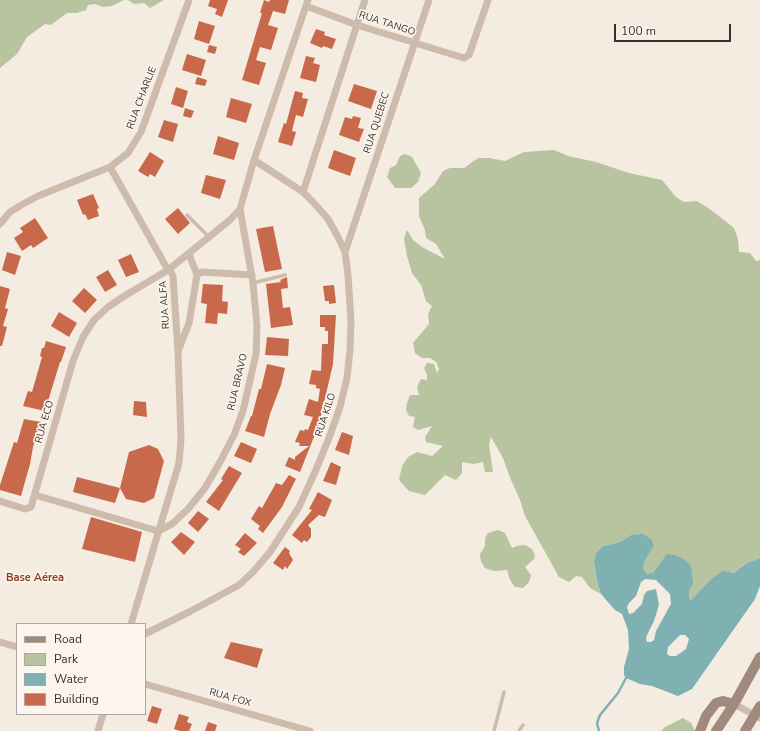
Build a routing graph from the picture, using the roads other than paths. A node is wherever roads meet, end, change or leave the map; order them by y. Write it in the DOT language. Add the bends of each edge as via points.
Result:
graph roads {
  1 [pos="189,0"];
  2 [pos="365,0"];
  3 [pos="428,0"];
  4 [pos="488,0"];
  5 [pos="307,3"];
  6 [pos="357,25"];
  7 [pos="414,43"];
  8 [pos="254,160"];
  9 [pos="110,167"];
  10 [pos="303,192"];
  11 [pos="240,209"];
  12 [pos="186,215"];
  13 [pos="0,224"];
  14 [pos="208,236"];
  15 [pos="345,252"];
  16 [pos="189,254"];
  17 [pos="168,270"];
  18 [pos="197,275"];
  19 [pos="252,275"];
  20 [pos="285,275"];
  21 [pos="253,283"];
  22 [pos="178,351"];
  23 [pos="35,495"];
  24 [pos="0,501"];
  25 [pos="158,531"];
  26 [pos="131,623"];
  27 [pos="146,634"];
  28 [pos="0,642"];
  29 [pos="16,647"];
  30 [pos="760,657"];
  31 [pos="146,684"];
  32 [pos="504,692"];
  33 [pos="734,704"];
  34 [pos="760,706"];
  35 [pos="103,715"];
  36 [pos="757,717"];
  37 [pos="523,725"];
  38 [pos="98,731"];
  39 [pos="310,731"];
  40 [pos="494,731"];
  41 [pos="520,731"];
  42 [pos="700,731"];
  43 [pos="716,731"];
  44 [pos="745,731"];
  1 -- 9 [label="street, RUA CHARLIE" via="141,132 128,153"];
  2 -- 6 [label="street"];
  3 -- 7 [label="street, RUA QUEBEC"];
  4 -- 7 [label="street, RUA TANGO" via="469,55 464,58"];
  5 -- 6 [label="street, RUA TANGO"];
  5 -- 8 [label="street, RUA ALFA"];
  6 -- 7 [label="street, RUA TANGO"];
  6 -- 10 [label="street"];
  7 -- 15 [label="street, RUA QUEBEC"];
  8 -- 10 [label="street, RUA KILO"];
  8 -- 11 [label="street, RUA ALFA"];
  9 -- 13 [label="street, RUA CHARLIE" via="38,196 10,212"];
  9 -- 17 [label="street"];
  10 -- 15 [label="street, RUA KILO" via="328,220"];
  11 -- 14 [label="street, RUA ALFA"];
  11 -- 19 [label="street, RUA BRAVO"];
  12 -- 14 [label="lane"];
  14 -- 16 [label="street, RUA ALFA"];
  15 -- 27 [label="street, RUA KILO" via="352,321 347,378 330,438 299,507 270,552 239,586"];
  16 -- 17 [label="street, RUA ALFA"];
  16 -- 18 [label="street"];
  17 -- 22 [label="street, RUA ALFA" via="174,281"];
  17 -- 23 [label="street, RUA ECO" via="108,307 94,320 83,337 73,361"];
  18 -- 19 [label="street" via="201,272"];
  18 -- 22 [label="street" via="189,323"];
  19 -- 21 [label="street, RUA BRAVO"];
  20 -- 21 [label="lane"];
  21 -- 25 [label="street, RUA BRAVO" via="257,326 256,354 245,405 234,435 205,488 172,524"];
  22 -- 25 [label="street, RUA ALFA" via="180,463"];
  23 -- 24 [label="street" via="31,507 28,508"];
  23 -- 25 [label="street"];
  25 -- 26 [label="street, RUA ALFA"];
  28 -- 29 [label="street"];
  30 -- 33 [label="main road"];
  31 -- 39 [label="street, RUA FOX"];
  32 -- 40 [label="lane"];
  33 -- 36 [label="street"];
  33 -- 42 [label="main road" via="716,702"];
  33 -- 43 [label="main road"];
  34 -- 36 [label="main road"];
  35 -- 38 [label="street"];
  36 -- 44 [label="main road"];
  37 -- 41 [label="lane"];
}
